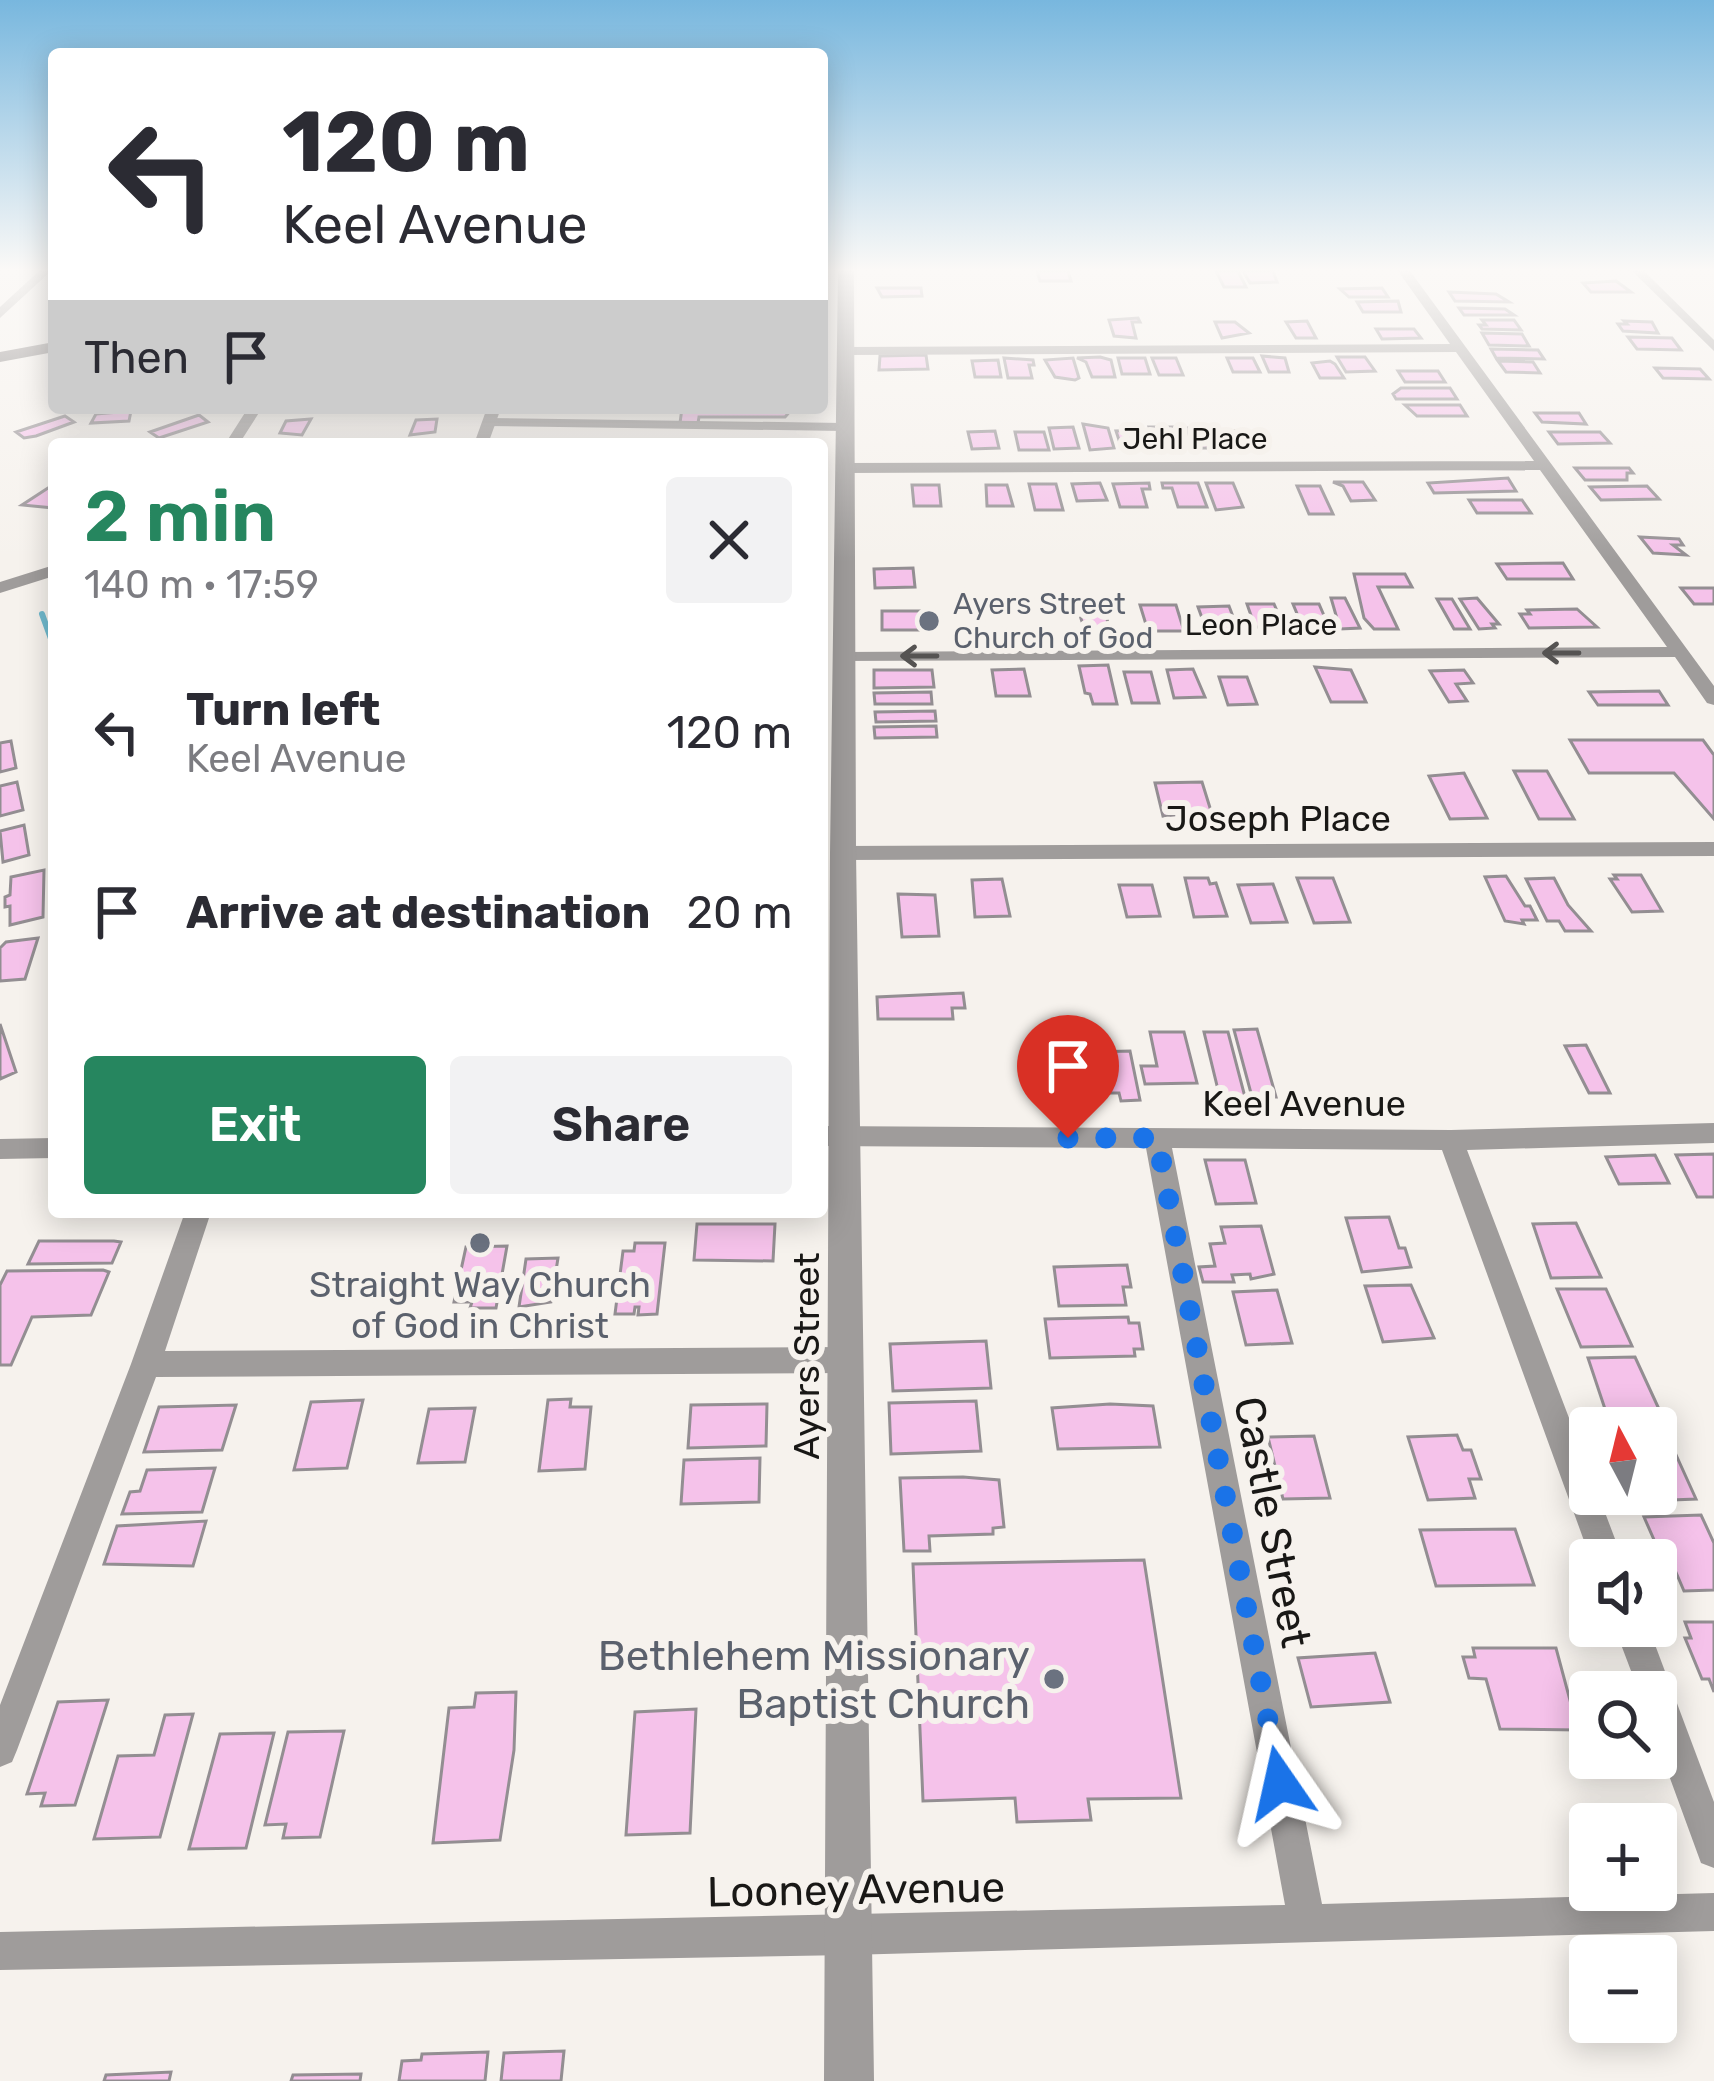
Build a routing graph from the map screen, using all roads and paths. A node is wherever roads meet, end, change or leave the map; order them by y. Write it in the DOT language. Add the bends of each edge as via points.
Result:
graph roads {
  1 [pos="845,368"];
  2 [pos="1475,368"];
  3 [pos="491,415"];
  4 [pos="843,427"];
  5 [pos="1544,465"];
  6 [pos="845,468"];
  7 [pos="48,573"];
  8 [pos="0,587"];
  9 [pos="1678,652"];
  10 [pos="844,657"];
  11 [pos="1714,699"];
  12 [pos="1714,849"];
  13 [pos="842,853"];
  14 [pos="1714,1133"];
  15 [pos="834,1136"];
  16 [pos="1157,1138"];
  17 [pos="1450,1140"];
  18 [pos="48,1148"];
  19 [pos="0,1149"];
  20 [pos="196,1218"];
  21 [pos="844,1360"];
  22 [pos="146,1364"];
  23 [pos="1598,1539"];
  24 [pos="0,1750"];
  25 [pos="1677,1750"];
  26 [pos="1714,1850"];
  27 [pos="1714,1912"];
  28 [pos="1307,1922"];
  29 [pos="848,1936"];
  30 [pos="0,1951"];
  31 [pos="849,2081"];
  1 -- 4 [label="street, Ayers Street"];
  2 -- 5 [label="street"];
  3 -- 4 [label="lane"];
  4 -- 6 [label="street, Ayers Street"];
  5 -- 6 [label="street, Jehl Place"];
  5 -- 9 [label="street"];
  6 -- 10 [label="street, Ayers Street"];
  7 -- 8 [label="street"];
  9 -- 10 [label="street, Leon Place, one-way"];
  9 -- 11 [label="street"];
  10 -- 13 [label="street, Ayers Street"];
  12 -- 13 [label="street, Joseph Place"];
  13 -- 15 [label="street, Ayers Street"];
  14 -- 17 [label="street, Keel Avenue"];
  15 -- 16 [label="street, Keel Avenue"];
  15 -- 21 [label="street, Ayers Street"];
  16 -- 17 [label="street, Keel Avenue"];
  16 -- 28 [label="street, Castle Street"];
  17 -- 23 [label="street"];
  18 -- 19 [label="street"];
  20 -- 22 [label="street"];
  21 -- 22 [label="street"];
  21 -- 29 [label="street, Ayers Street"];
  22 -- 24 [label="street"];
  25 -- 26 [label="street"];
  27 -- 28 [label="street, Looney Avenue"];
  28 -- 29 [label="street, Looney Avenue"];
  29 -- 30 [label="street, Looney Avenue"];
  29 -- 31 [label="street, Ayers Street"];
}
